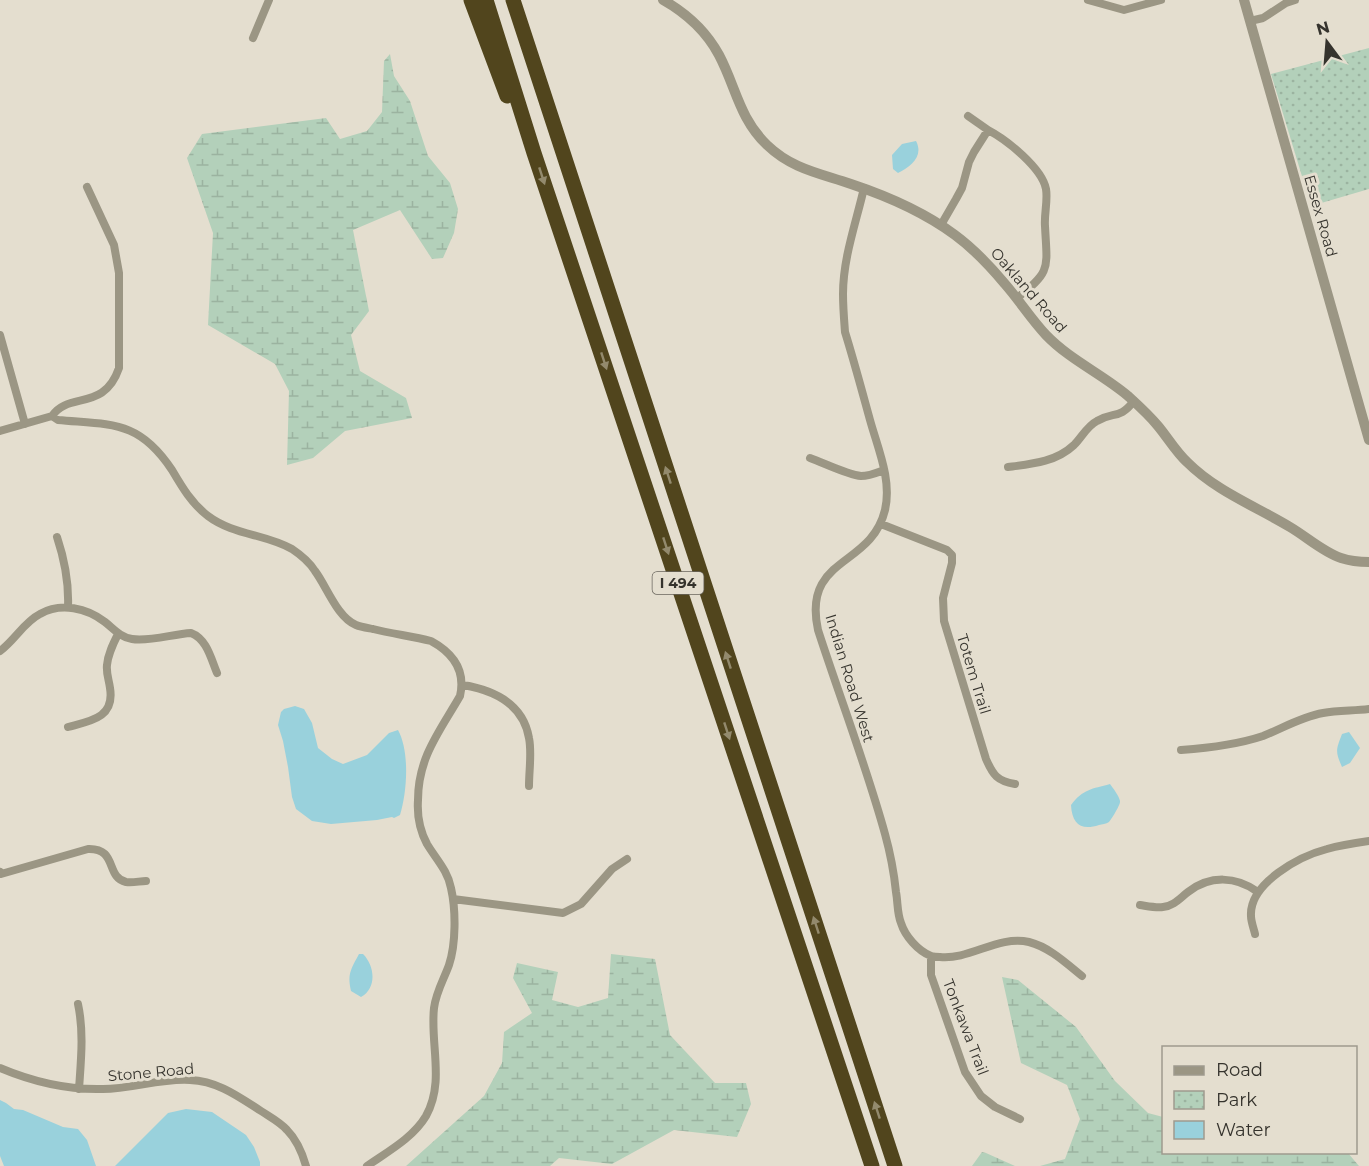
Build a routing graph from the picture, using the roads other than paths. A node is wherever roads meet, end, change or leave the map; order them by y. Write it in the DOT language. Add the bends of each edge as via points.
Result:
graph roads {
  1 [pos="269,0"];
  2 [pos="471,0"];
  3 [pos="486,0"];
  4 [pos="514,0"];
  5 [pos="663,0"];
  6 [pos="1088,0"];
  7 [pos="1161,0"];
  8 [pos="1244,0"];
  9 [pos="1295,0"];
  10 [pos="1250,21"];
  11 [pos="253,38"];
  12 [pos="968,116"];
  13 [pos="988,130"];
  14 [pos="534,153"];
  15 [pos="87,187"];
  16 [pos="864,188"];
  17 [pos="940,225"];
  18 [pos="1017,298"];
  19 [pos="0,334"];
  20 [pos="1134,401"];
  21 [pos="52,416"];
  22 [pos="25,424"];
  23 [pos="0,431"];
  24 [pos="1369,436"];
  25 [pos="810,458"];
  26 [pos="1008,468"];
  27 [pos="884,470"];
  28 [pos="880,524"];
  29 [pos="57,537"];
  30 [pos="1369,562"];
  31 [pos="68,607"];
  32 [pos="118,634"];
  33 [pos="0,651"];
  34 [pos="217,674"];
  35 [pos="463,685"];
  36 [pos="1369,709"];
  37 [pos="68,727"];
  38 [pos="1181,750"];
  39 [pos="1015,784"];
  40 [pos="529,786"];
  41 [pos="1369,841"];
  42 [pos="627,859"];
  43 [pos="0,872"];
  44 [pos="146,881"];
  45 [pos="1258,892"];
  46 [pos="453,899"];
  47 [pos="1140,904"];
  48 [pos="1255,934"];
  49 [pos="931,956"];
  50 [pos="1082,976"];
  51 [pos="78,1004"];
  52 [pos="0,1068"];
  53 [pos="79,1089"];
  54 [pos="1020,1119"];
  55 [pos="306,1166"];
  56 [pos="367,1166"];
  57 [pos="872,1166"];
  58 [pos="895,1166"];
  1 -- 11 [label="street"];
  2 -- 14 [label="highway" via="510,103"];
  3 -- 14 [label="highway, I 494"];
  58 -- 4 [label="highway, I 494, one-way"];
  5 -- 16 [label="street, Oakland Road" via="688,16 710,41 746,119 768,145 804,169"];
  6 -- 7 [label="street" via="1124,10"];
  8 -- 10 [label="street, Essex Road"];
  9 -- 10 [label="street"];
  10 -- 24 [label="street, Essex Road"];
  12 -- 13 [label="street"];
  13 -- 17 [label="street" via="965,172 957,199"];
  13 -- 18 [label="street" via="1012,146 1038,172 1045,187 1047,262 1038,281"];
  14 -- 57 [label="highway, I 494, one-way"];
  15 -- 21 [label="street" via="117,259 119,368 116,378 102,393 56,410"];
  16 -- 17 [label="street, Oakland Road"];
  16 -- 27 [label="street, Indian Road West" via="848,251 843,293 845,332"];
  17 -- 18 [label="street, Oakland Road" via="969,246"];
  18 -- 20 [label="street, Oakland Road" via="1062,350"];
  19 -- 22 [label="street"];
  20 -- 26 [label="street" via="1124,412 1089,427 1065,453 1051,460"];
  20 -- 30 [label="street, Oakland Road" via="1187,462 1209,481 1330,553 1342,559"];
  21 -- 22 [label="street"];
  21 -- 35 [label="street" via="120,427 145,439 208,516 221,525 294,550 315,570 345,617 356,625 431,641 442,647 458,666"];
  22 -- 23 [label="street"];
  25 -- 27 [label="street" via="852,475 872,475"];
  27 -- 28 [label="street, Indian Road West" via="887,497"];
  28 -- 39 [label="street, Totem Trail" via="952,555 943,598 944,621 986,759 996,777"];
  28 -- 49 [label="street, Indian Road West" via="866,544 835,567 822,583 814,615 883,828 900,923 912,942"];
  29 -- 31 [label="street" via="69,588"];
  31 -- 32 [label="street" via="94,615"];
  31 -- 33 [label="street" via="39,614"];
  32 -- 34 [label="street" via="138,640 197,635"];
  32 -- 37 [label="street" via="108,655 109,707 98,718"];
  35 -- 40 [label="street" via="498,695 521,718 529,738"];
  35 -- 46 [label="street" via="427,752 418,799 422,834 447,876"];
  36 -- 38 [label="street" via="1299,719 1241,743"];
  41 -- 45 [label="street" via="1316,852 1285,868"];
  42 -- 46 [label="street" via="612,869 581,904 563,913"];
  43 -- 44 [label="street" via="95,849 108,856 118,878 124,882"];
  45 -- 47 [label="street" via="1243,883 1220,879 1198,885 1171,905"];
  45 -- 48 [label="street" via="1251,916"];
  46 -- 56 [label="street" via="453,949 434,1008 436,1073 432,1104 416,1129"];
  49 -- 50 [label="street" via="957,957 1006,942 1027,942 1047,949"];
  49 -- 54 [label="street, Tonkawa Trail" via="932,975 965,1072 981,1096"];
  51 -- 53 [label="street" via="82,1035"];
  52 -- 53 [label="street, Stone Road" via="35,1081"];
  53 -- 55 [label="street, Stone Road" via="174,1080 223,1087 287,1130 302,1151"];
}
